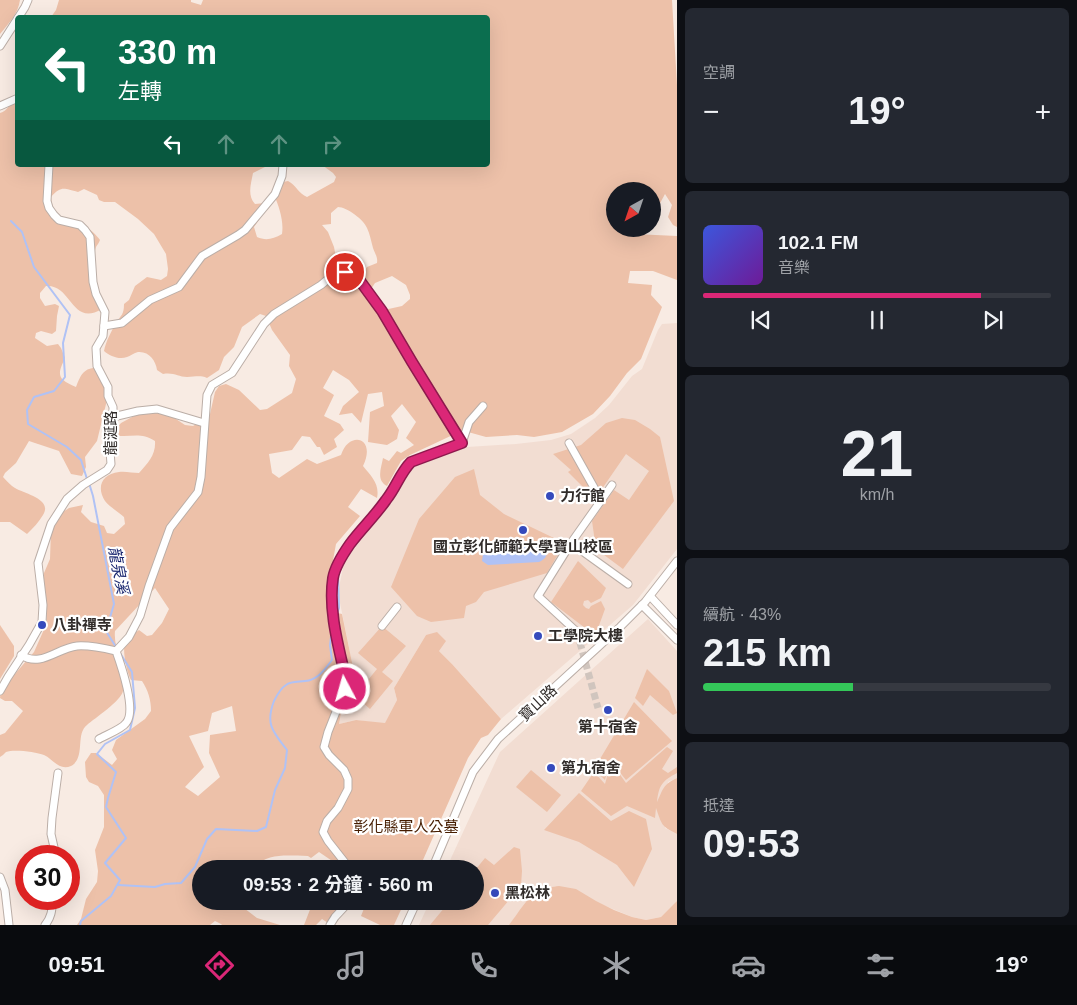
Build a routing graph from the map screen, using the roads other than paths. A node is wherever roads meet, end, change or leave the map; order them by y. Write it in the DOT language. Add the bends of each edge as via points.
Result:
graph roads {
  1 [pos="28,0"];
  2 [pos="20,15"];
  3 [pos="15,23"];
  4 [pos="0,46"];
  5 [pos="15,99"];
  6 [pos="0,106"];
  7 [pos="49,167"];
  8 [pos="283,167"];
  9 [pos="104,326"];
  10 [pos="483,406"];
  11 [pos="113,417"];
  12 [pos="204,423"];
  13 [pos="462,443"];
  14 [pos="569,443"];
  15 [pos="612,485"];
  16 [pos="601,500"];
  17 [pos="571,543"];
  18 [pos="677,561"];
  19 [pos="628,584"];
  20 [pos="650,596"];
  21 [pos="642,605"];
  22 [pos="397,606"];
  23 [pos="677,625"];
  24 [pos="382,626"];
  25 [pos="577,632"];
  26 [pos="677,640"];
  27 [pos="116,651"];
  28 [pos="21,655"];
  29 [pos="0,691"];
  30 [pos="99,739"];
  31 [pos="58,773"];
  32 [pos="54,845"];
  33 [pos="343,860"];
  34 [pos="436,860"];
  35 [pos="0,877"];
  36 [pos="52,910"];
  37 [pos="342,910"];
  38 [pos="413,910"];
  39 [pos="9,925"];
  40 [pos="45,925"];
  41 [pos="330,925"];
  42 [pos="406,925"];
  1 -- 2 [label="street"];
  3 -- 4 [label="street"];
  5 -- 6 [label="street"];
  7 -- 9 [label="street, 龍涎路" via="49,208 59,220 80,225 90,237 93,282 105,312"];
  8 -- 9 [label="street" via="275,194 246,230 202,256 179,287 150,300 122,323"];
  9 -- 11 [label="street, 龍涎路" via="96,348 97,366 108,388"];
  10 -- 13 [label="street" via="470,422"];
  11 -- 12 [label="street" via="157,409"];
  11 -- 28 [label="street, 龍涎路" via="109,440 111,464 68,499 51,524 38,563 42,622"];
  12 -- 13 [label="street" via="207,395 212,385 232,372 264,324 333,275 345,272 355,274 382,311"];
  12 -- 27 [label="street" via="198,492 170,528 140,616"];
  13 -- 33 [label="street" via="411,462 405,468 387,499 351,544 333,577 334,626 346,680 324,747 344,770 348,790 323,832"];
  14 -- 16 [label="street"];
  15 -- 16 [label="street"];
  16 -- 17 [label="street"];
  17 -- 19 [label="street"];
  17 -- 25 [label="street" via="538,596"];
  18 -- 20 [label="street, 寶山路"];
  20 -- 21 [label="street, 寶山路"];
  20 -- 23 [label="street"];
  21 -- 26 [label="street"];
  21 -- 34 [label="street, 寶山路" via="498,739 473,772"];
  22 -- 24 [label="street"];
  27 -- 28 [label="street" via="76,646 46,658"];
  27 -- 30 [label="street" via="129,696 129,718 126,724"];
  28 -- 29 [label="street, 龍涎路"];
  31 -- 32 [label="street" via="51,834"];
  35 -- 39 [label="street" via="5,890"];
  36 -- 40 [label="street"];
  37 -- 41 [label="street"];
  38 -- 42 [label="street"];
}
